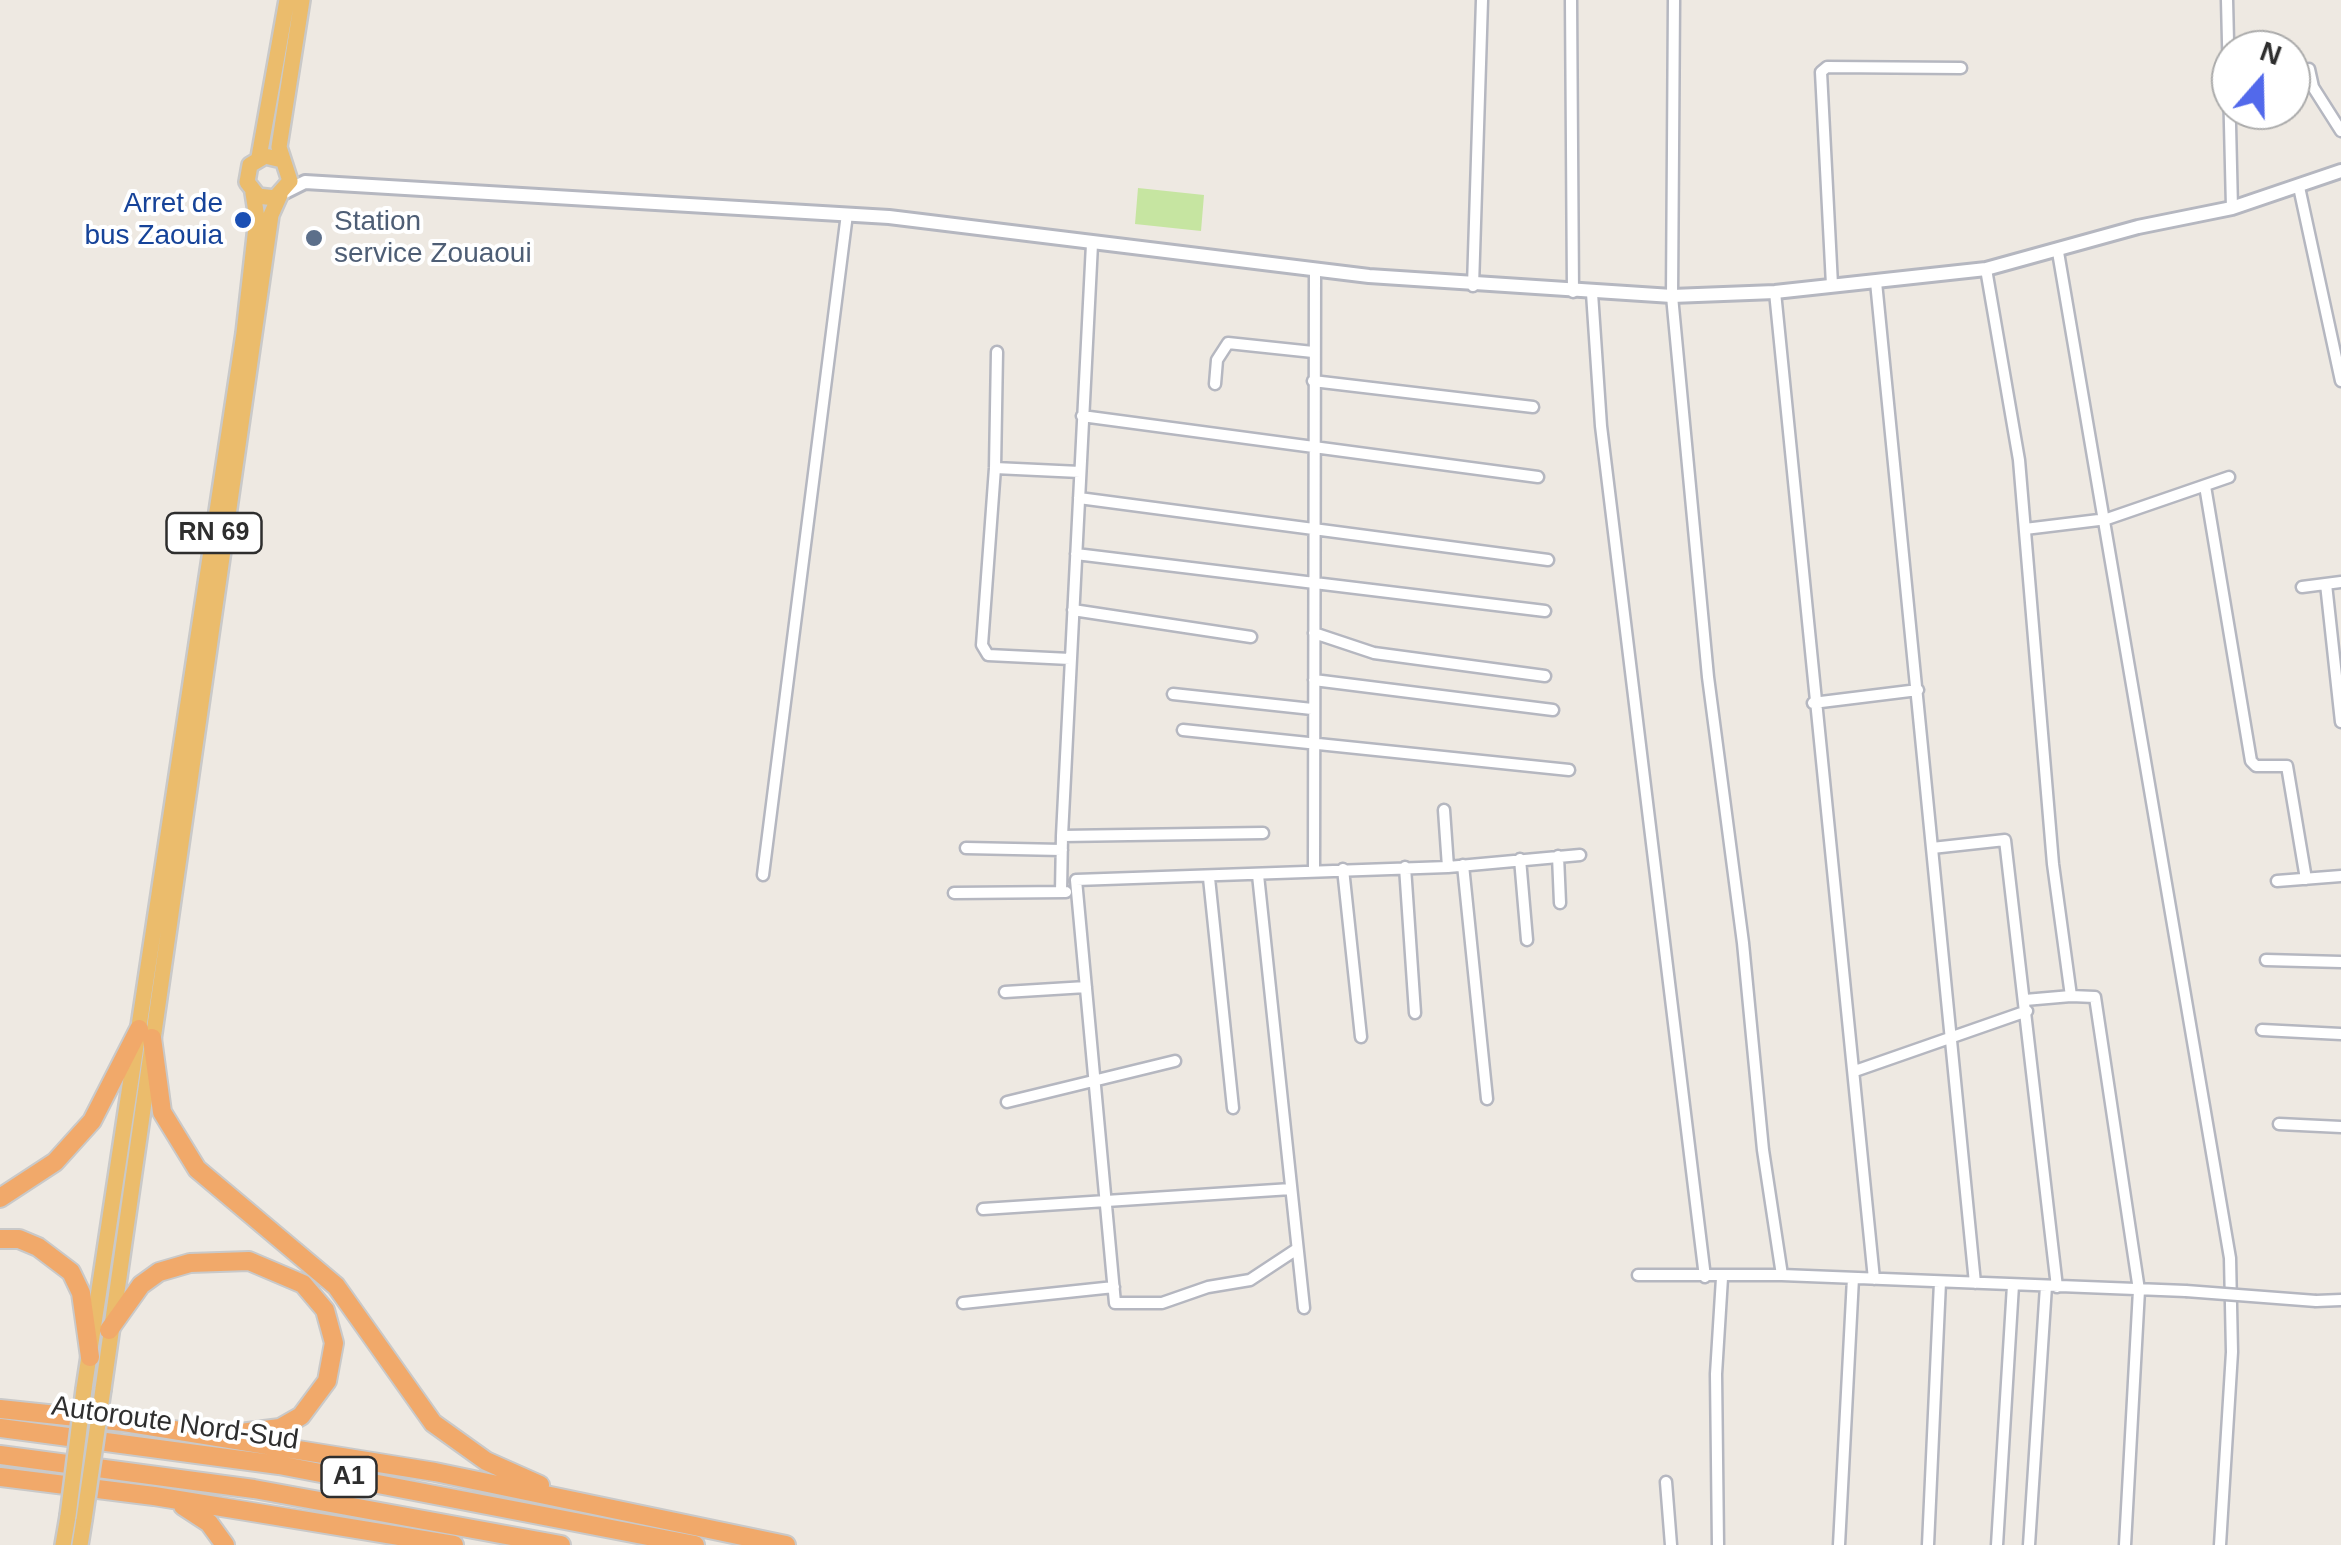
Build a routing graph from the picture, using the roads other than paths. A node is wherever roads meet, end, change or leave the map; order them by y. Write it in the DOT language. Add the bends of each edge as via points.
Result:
graph roads {
  1 [pos="287,0"];
  2 [pos="302,0"];
  3 [pos="1482,0"];
  4 [pos="1570,0"];
  5 [pos="1674,0"];
  6 [pos="2227,0"];
  7 [pos="1961,68"];
  8 [pos="2311,78"];
  9 [pos="2341,132"];
  10 [pos="259,158"];
  11 [pos="285,164"];
  12 [pos="2341,171"];
  13 [pos="305,182"];
  14 [pos="2299,187"];
  15 [pos="253,193"];
  16 [pos="283,194"];
  17 [pos="2232,208"];
  18 [pos="847,214"];
  19 [pos="1092,244"];
  20 [pos="2058,252"];
  21 [pos="1315,269"];
  22 [pos="1986,270"];
  23 [pos="1876,282"];
  24 [pos="1832,285"];
  25 [pos="1473,286"];
  26 [pos="1573,292"];
  27 [pos="1775,292"];
  28 [pos="1592,293"];
  29 [pos="1672,296"];
  30 [pos="997,352"];
  31 [pos="1313,352"];
  32 [pos="2341,381"];
  33 [pos="1314,382"];
  34 [pos="1215,384"];
  35 [pos="1533,408"];
  36 [pos="1082,416"];
  37 [pos="1314,446"];
  38 [pos="994,468"];
  39 [pos="1080,472"];
  40 [pos="1538,477"];
  41 [pos="2230,477"];
  42 [pos="2204,486"];
  43 [pos="1078,498"];
  44 [pos="2106,519"];
  45 [pos="1312,529"];
  46 [pos="2025,529"];
  47 [pos="1076,554"];
  48 [pos="1548,560"];
  49 [pos="2341,582"];
  50 [pos="2326,584"];
  51 [pos="1313,585"];
  52 [pos="2302,587"];
  53 [pos="1073,610"];
  54 [pos="1544,611"];
  55 [pos="1314,633"];
  56 [pos="1251,637"];
  57 [pos="1070,659"];
  58 [pos="1546,676"];
  59 [pos="1314,680"];
  60 [pos="1918,690"];
  61 [pos="1172,694"];
  62 [pos="1813,703"];
  63 [pos="1312,710"];
  64 [pos="1553,710"];
  65 [pos="2341,722"];
  66 [pos="1183,730"];
  67 [pos="1312,744"];
  68 [pos="1569,770"];
  69 [pos="1444,810"];
  70 [pos="1262,833"];
  71 [pos="1062,836"];
  72 [pos="966,848"];
  73 [pos="1932,848"];
  74 [pos="1062,850"];
  75 [pos="1580,855"];
  76 [pos="1558,856"];
  77 [pos="1520,859"];
  78 [pos="1463,864"];
  79 [pos="1404,866"];
  80 [pos="1448,867"];
  81 [pos="1314,868"];
  82 [pos="1343,869"];
  83 [pos="1258,875"];
  84 [pos="763,876"];
  85 [pos="2341,876"];
  86 [pos="1209,878"];
  87 [pos="2306,879"];
  88 [pos="2276,881"];
  89 [pos="1061,886"];
  90 [pos="1077,886"];
  91 [pos="954,892"];
  92 [pos="1560,903"];
  93 [pos="1527,940"];
  94 [pos="2266,960"];
  95 [pos="2341,962"];
  96 [pos="1086,986"];
  97 [pos="1005,992"];
  98 [pos="2071,996"];
  99 [pos="2026,1005"];
  100 [pos="1415,1013"];
  101 [pos="2262,1030"];
  102 [pos="145,1034"];
  103 [pos="2341,1034"];
  104 [pos="1950,1036"];
  105 [pos="1361,1038"];
  106 [pos="1175,1061"];
  107 [pos="1855,1070"];
  108 [pos="1094,1078"];
  109 [pos="1487,1099"];
  110 [pos="1007,1102"];
  111 [pos="1232,1108"];
  112 [pos="2279,1124"];
  113 [pos="2341,1126"];
  114 [pos="1291,1189"];
  115 [pos="0,1198"];
  116 [pos="1106,1201"];
  117 [pos="984,1209"];
  118 [pos="0,1239"];
  119 [pos="1297,1250"];
  120 [pos="1782,1275"];
  121 [pos="1638,1276"];
  122 [pos="1705,1277"];
  123 [pos="1722,1278"];
  124 [pos="1853,1278"];
  125 [pos="1874,1279"];
  126 [pos="1940,1282"];
  127 [pos="1975,1283"];
  128 [pos="2013,1285"];
  129 [pos="2051,1286"];
  130 [pos="1114,1288"];
  131 [pos="2139,1290"];
  132 [pos="2341,1300"];
  133 [pos="963,1303"];
  134 [pos="1304,1308"];
  135 [pos="110,1330"];
  136 [pos="90,1357"];
  137 [pos="6,1408"];
  138 [pos="0,1428"];
  139 [pos="169,1429"];
  140 [pos="0,1455"];
  141 [pos="0,1477"];
  142 [pos="1666,1482"];
  143 [pos="154,1496"];
  144 [pos="626,1512"];
  145 [pos="76,1518"];
  146 [pos="63,1545"];
  147 [pos="80,1545"];
  148 [pos="225,1545"];
  149 [pos="454,1545"];
  150 [pos="560,1545"];
  151 [pos="694,1545"];
  152 [pos="786,1545"];
  153 [pos="1671,1545"];
  154 [pos="1718,1545"];
  155 [pos="1839,1545"];
  156 [pos="1928,1545"];
  157 [pos="1996,1545"];
  158 [pos="2029,1545"];
  159 [pos="2125,1545"];
  160 [pos="2220,1545"];
  1 -- 10 [label="highway"];
  2 -- 11 [label="highway" via="279,148"];
  3 -- 25 [label="street"];
  4 -- 26 [label="street"];
  5 -- 29 [label="street"];
  6 -- 17 [label="street"];
  7 -- 24 [label="street" via="1821,72"];
  8 -- 9 [label="street"];
  10 -- 11 [label="highway"];
  10 -- 15 [label="highway" via="248,170"];
  11 -- 13 [label="street"];
  11 -- 16 [label="highway"];
  12 -- 14 [label="street"];
  13 -- 16 [label="street"];
  13 -- 18 [label="street"];
  14 -- 17 [label="street"];
  14 -- 32 [label="street"];
  15 -- 16 [label="highway" via="269,199"];
  15 -- 102 [label="highway, RN 69" via="257,218 244,333"];
  16 -- 102 [label="highway, RN 69" via="272,215"];
  17 -- 20 [label="street"];
  18 -- 19 [label="street"];
  18 -- 84 [label="street"];
  19 -- 21 [label="street"];
  19 -- 36 [label="street"];
  20 -- 22 [label="street"];
  20 -- 44 [label="street"];
  21 -- 25 [label="street"];
  21 -- 31 [label="street"];
  22 -- 23 [label="street"];
  22 -- 46 [label="street" via="2006,364"];
  23 -- 24 [label="street"];
  23 -- 60 [label="street"];
  24 -- 27 [label="street"];
  25 -- 26 [label="street"];
  26 -- 28 [label="street"];
  27 -- 29 [label="street"];
  27 -- 62 [label="street"];
  28 -- 29 [label="street"];
  28 -- 122 [label="street" via="1601,426"];
  29 -- 120 [label="street" via="1708,677"];
  30 -- 38 [label="street"];
  31 -- 33 [label="street"];
  31 -- 34 [label="street" via="1228,343 1217,360"];
  33 -- 35 [label="street"];
  33 -- 37 [label="street"];
  36 -- 37 [label="street"];
  36 -- 39 [label="street"];
  37 -- 40 [label="street"];
  37 -- 45 [label="street"];
  38 -- 39 [label="street"];
  38 -- 57 [label="street" via="982,646 988,655"];
  39 -- 43 [label="street"];
  41 -- 42 [label="street"];
  42 -- 44 [label="street"];
  42 -- 87 [label="street" via="2251,761 2287,766"];
  43 -- 45 [label="street"];
  43 -- 47 [label="street"];
  44 -- 46 [label="street"];
  44 -- 160 [label="street" via="2230,1258 2232,1352"];
  45 -- 48 [label="street"];
  45 -- 51 [label="street"];
  46 -- 98 [label="street"];
  47 -- 51 [label="street"];
  47 -- 53 [label="street"];
  49 -- 50 [label="street"];
  50 -- 52 [label="street"];
  50 -- 65 [label="street"];
  51 -- 54 [label="street"];
  51 -- 55 [label="street"];
  53 -- 56 [label="street"];
  53 -- 57 [label="street"];
  55 -- 58 [label="street" via="1374,654"];
  55 -- 59 [label="street"];
  57 -- 71 [label="street"];
  59 -- 63 [label="street"];
  59 -- 64 [label="street"];
  60 -- 62 [label="street"];
  60 -- 73 [label="street"];
  61 -- 63 [label="street"];
  62 -- 107 [label="street"];
  63 -- 67 [label="street"];
  66 -- 67 [label="street"];
  67 -- 68 [label="street"];
  67 -- 81 [label="street"];
  69 -- 80 [label="street"];
  70 -- 71 [label="street"];
  71 -- 74 [label="street"];
  72 -- 74 [label="street"];
  73 -- 99 [label="street" via="2005,840"];
  73 -- 104 [label="street"];
  74 -- 89 [label="street"];
  75 -- 76 [label="street"];
  76 -- 77 [label="street"];
  76 -- 92 [label="street"];
  77 -- 78 [label="street"];
  77 -- 93 [label="street"];
  78 -- 80 [label="street"];
  78 -- 109 [label="street"];
  79 -- 80 [label="street"];
  79 -- 82 [label="street"];
  79 -- 100 [label="street"];
  81 -- 82 [label="street"];
  81 -- 83 [label="street"];
  82 -- 105 [label="street"];
  83 -- 86 [label="street"];
  83 -- 114 [label="street"];
  85 -- 87 [label="street"];
  86 -- 90 [label="street"];
  86 -- 111 [label="street"];
  87 -- 88 [label="street"];
  89 -- 90 [label="street"];
  89 -- 91 [label="street"];
  90 -- 96 [label="street"];
  94 -- 95 [label="street"];
  96 -- 97 [label="street"];
  96 -- 108 [label="street"];
  98 -- 99 [label="street"];
  98 -- 131 [label="street" via="2096,997"];
  99 -- 104 [label="street"];
  99 -- 129 [label="street"];
  101 -- 103 [label="street"];
  102 -- 115 [label="highway" via="92,1121 54,1162"];
  102 -- 135 [label="highway, RN 69"];
  102 -- 136 [label="highway, RN 69"];
  102 -- 144 [label="highway" via="162,1112 182,1152 235,1206 336,1286 433,1422 520,1477"];
  104 -- 107 [label="street"];
  104 -- 127 [label="street"];
  106 -- 108 [label="street"];
  107 -- 125 [label="street"];
  108 -- 110 [label="street"];
  108 -- 116 [label="street"];
  112 -- 113 [label="street"];
  114 -- 116 [label="street"];
  114 -- 119 [label="street"];
  116 -- 117 [label="street"];
  116 -- 130 [label="street"];
  118 -- 136 [label="highway" via="38,1246 71,1272 81,1293"];
  119 -- 130 [label="street" via="1250,1280 1162,1303 1115,1303"];
  119 -- 134 [label="street"];
  120 -- 123 [label="street"];
  120 -- 124 [label="street"];
  121 -- 122 [label="street"];
  122 -- 123 [label="street"];
  123 -- 154 [label="street"];
  124 -- 125 [label="street"];
  124 -- 155 [label="street"];
  125 -- 126 [label="street"];
  126 -- 127 [label="street"];
  126 -- 156 [label="street"];
  127 -- 128 [label="street"];
  128 -- 129 [label="street"];
  128 -- 157 [label="street"];
  129 -- 131 [label="street"];
  129 -- 158 [label="street"];
  130 -- 133 [label="street"];
  131 -- 132 [label="street, bridge"];
  131 -- 159 [label="street"];
  135 -- 139 [label="highway" via="141,1285 190,1262 249,1261 285,1273 318,1299 333,1358 328,1382 301,1416 254,1433"];
  135 -- 145 [label="highway, RN 69, bridge"];
  136 -- 145 [label="highway, RN 69, bridge"];
  137 -- 139 [label="highway"];
  138 -- 151 [label="highway, Autoroute Nord-Sud / A1" via="279,1465"];
  139 -- 144 [label="highway" via="436,1472"];
  140 -- 150 [label="highway, Autoroute Nord-Sud / A1" via="272,1492"];
  141 -- 143 [label="highway"];
  142 -- 153 [label="street"];
  143 -- 148 [label="highway" via="189,1508"];
  143 -- 149 [label="highway"];
  144 -- 152 [label="highway"];
  145 -- 146 [label="highway, RN 69"];
  145 -- 147 [label="highway, RN 69"];
}
